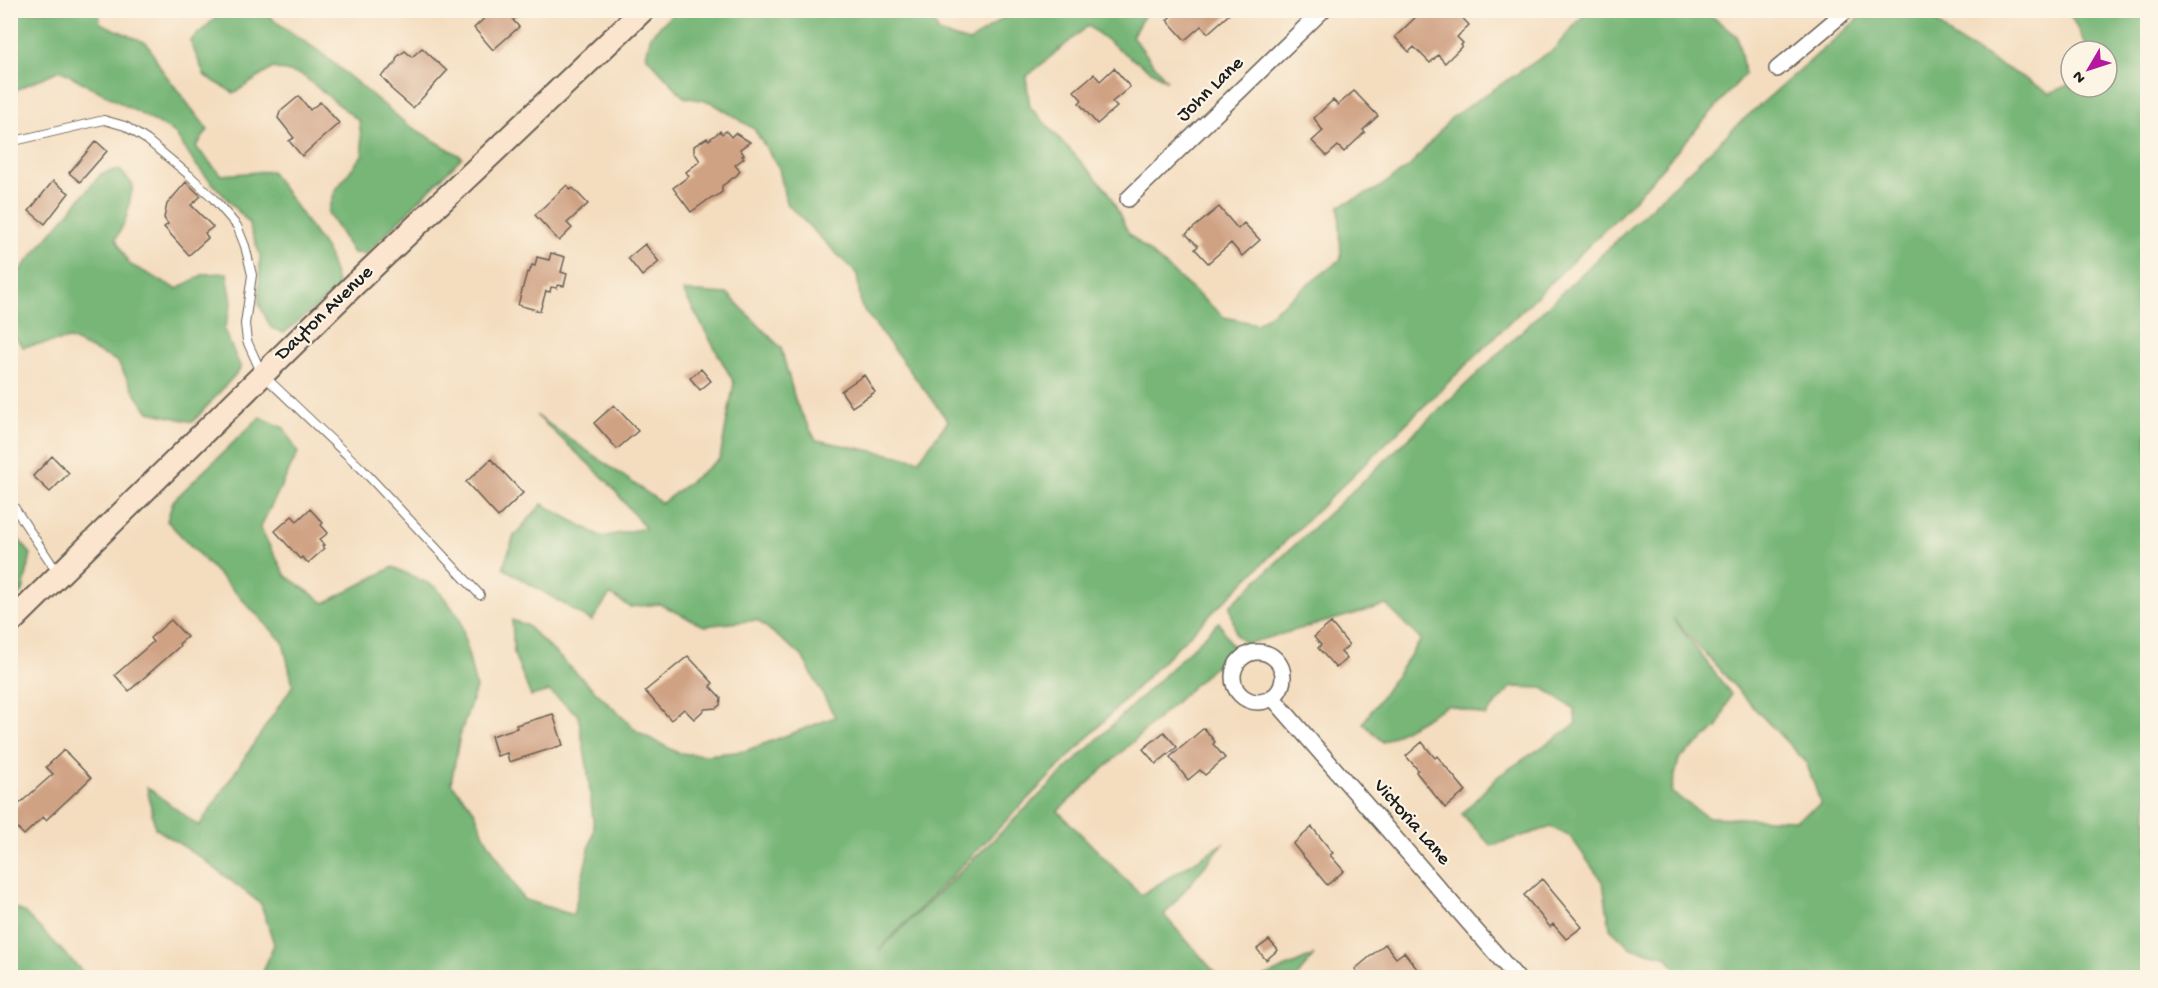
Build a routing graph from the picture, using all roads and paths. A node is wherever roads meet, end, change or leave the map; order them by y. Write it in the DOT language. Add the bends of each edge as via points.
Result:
graph roads {
  1 [pos="643,10"];
  2 [pos="1847,10"];
  3 [pos="1323,11"];
  4 [pos="1777,69"];
  5 [pos="10,142"];
  6 [pos="1128,199"];
  7 [pos="262,374"];
  8 [pos="10,501"];
  9 [pos="60,576"];
  10 [pos="480,594"];
  11 [pos="10,623"];
  12 [pos="1272,697"];
  13 [pos="1517,978"];
  1 -- 7 [label="street, Dayton Avenue"];
  2 -- 4 [label="street"];
  3 -- 6 [label="street, John Lane"];
  5 -- 7 [label="lane" via="104,120 125,126 147,140 213,197 237,226 245,246 252,275 245,324 247,341"];
  7 -- 9 [label="street, Dayton Avenue"];
  7 -- 10 [label="lane" via="362,469"];
  8 -- 9 [label="lane"];
  9 -- 11 [label="street, Dayton Avenue"];
  12 -- 13 [label="street, Victoria Lane"];
}
